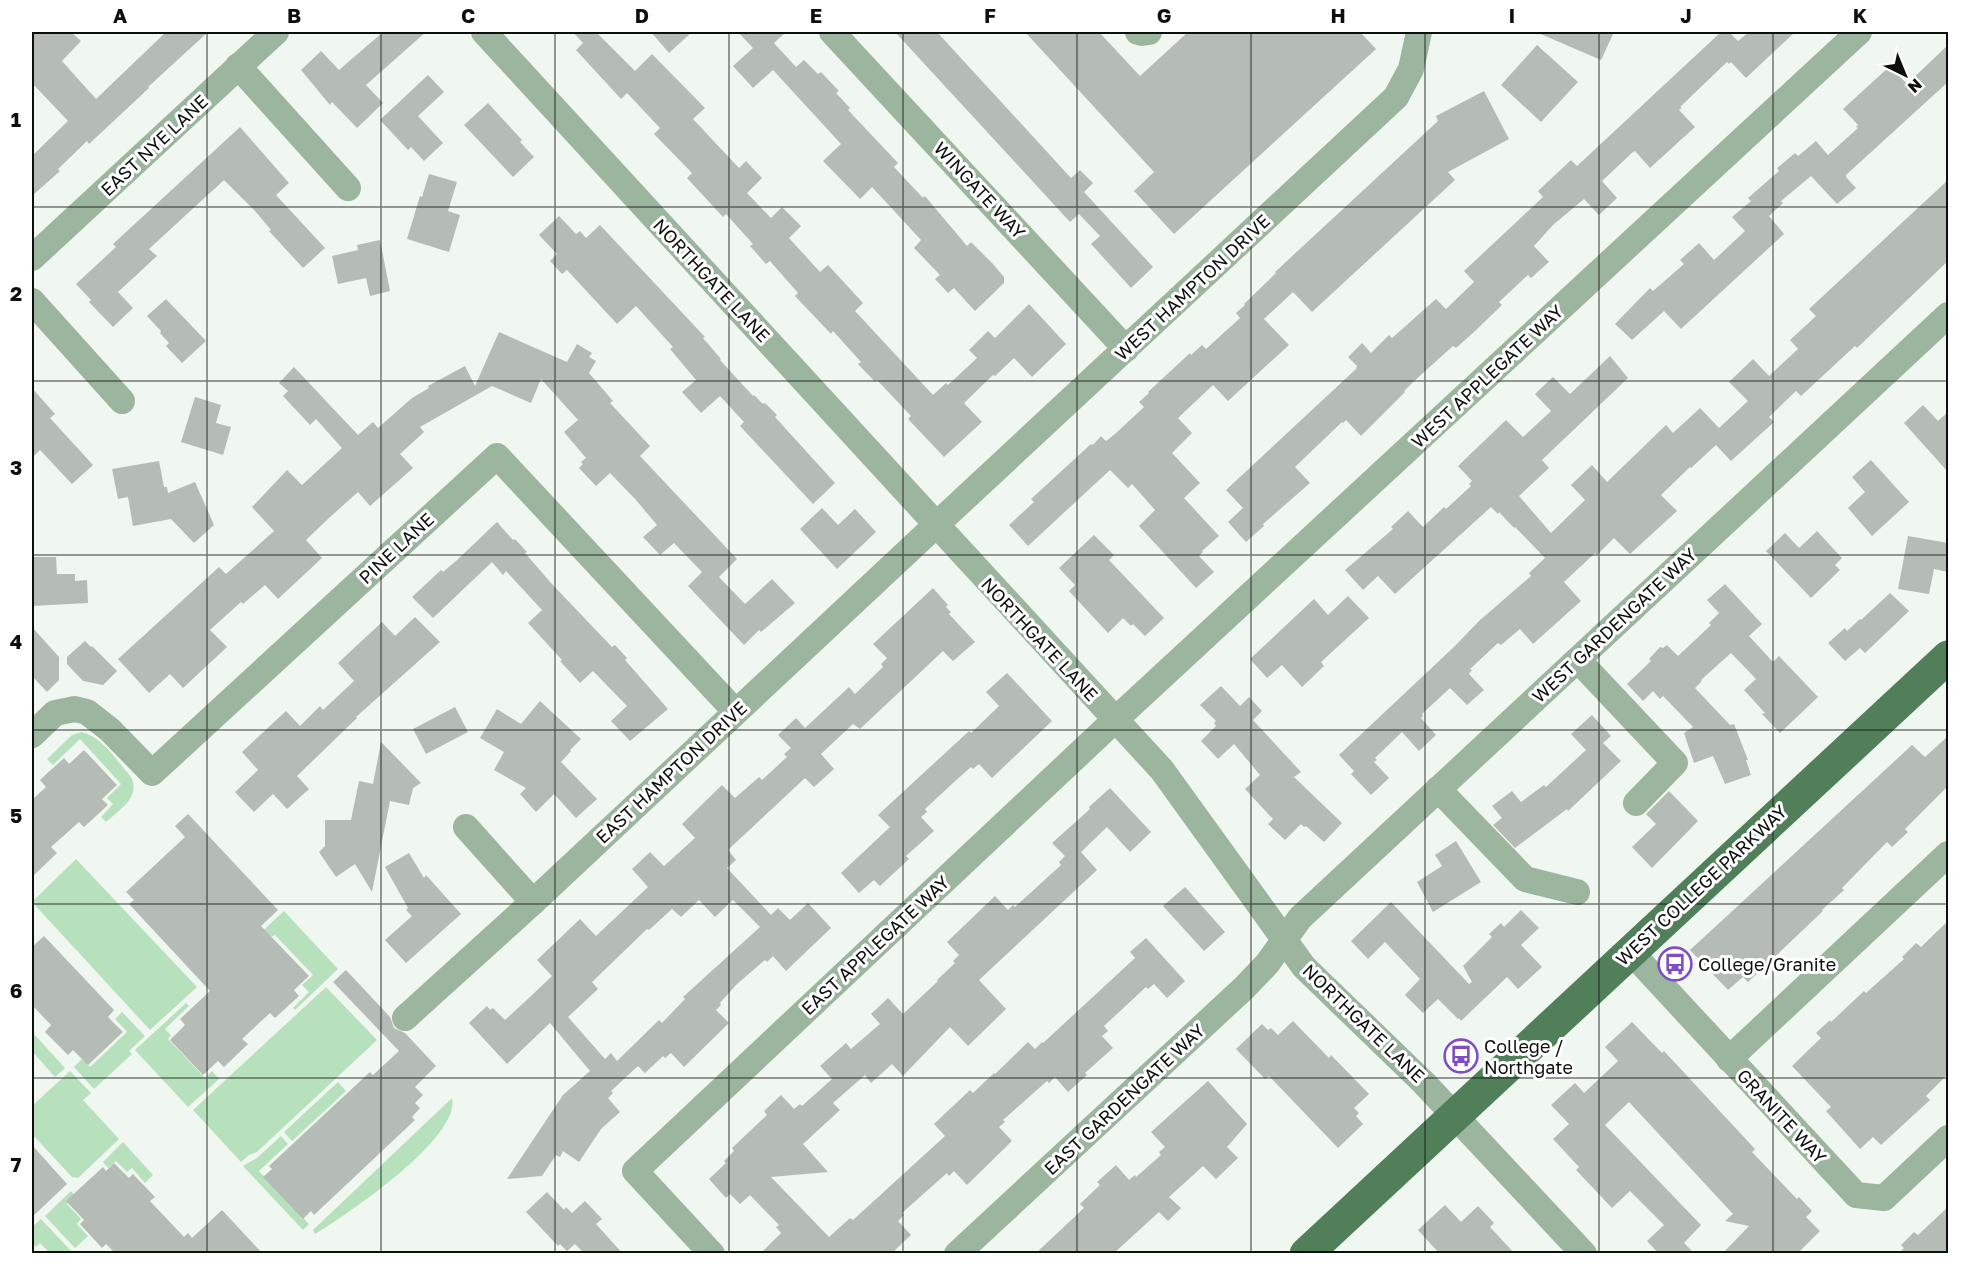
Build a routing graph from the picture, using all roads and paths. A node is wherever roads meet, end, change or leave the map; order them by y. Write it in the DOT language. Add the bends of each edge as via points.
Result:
graph roads {
  1 [pos="276,32"];
  2 [pos="484,32"];
  3 [pos="832,32"];
  4 [pos="1138,32"];
  5 [pos="1149,32"];
  6 [pos="1419,32"];
  7 [pos="1859,32"];
  8 [pos="238,66"];
  9 [pos="348,188"];
  10 [pos="32,258"];
  11 [pos="32,301"];
  12 [pos="1948,315"];
  13 [pos="1126,349"];
  14 [pos="122,401"];
  15 [pos="936,525"];
  16 [pos="1948,657"];
  17 [pos="1578,660"];
  18 [pos="735,711"];
  19 [pos="1115,720"];
  20 [pos="32,735"];
  21 [pos="1438,789"];
  22 [pos="1636,803"];
  23 [pos="466,827"];
  24 [pos="1948,854"];
  25 [pos="1577,892"];
  26 [pos="533,902"];
  27 [pos="1285,940"];
  28 [pos="1630,951"];
  29 [pos="405,1018"];
  30 [pos="1729,1059"];
  31 [pos="1455,1114"];
  32 [pos="1948,1138"];
  33 [pos="712,1254"];
  34 [pos="957,1254"];
  35 [pos="1306,1254"];
  36 [pos="1584,1254"];
  1 -- 8 [label="street, EAST NYE LANE"];
  2 -- 15 [label="street, NORTHGATE LANE"];
  3 -- 13 [label="street, WINGATE WAY"];
  4 -- 5 [label="street"];
  6 -- 13 [label="street, WEST HAMPTON DRIVE" via="1412,69 1396,97"];
  7 -- 19 [label="street, WEST APPLEGATE WAY"];
  8 -- 9 [label="street"];
  8 -- 10 [label="street, EAST NYE LANE"];
  11 -- 14 [label="street"];
  12 -- 17 [label="street, WEST GARDENGATE WAY"];
  13 -- 15 [label="street, WEST HAMPTON DRIVE"];
  15 -- 18 [label="street, EAST HAMPTON DRIVE"];
  15 -- 19 [label="street, NORTHGATE LANE"];
  16 -- 28 [label="main road, WEST COLLEGE PARKWAY"];
  17 -- 21 [label="street, WEST GARDENGATE WAY"];
  17 -- 22 [label="street" via="1675,763"];
  18 -- 20 [label="street, PINE LANE" via="497,456 152,772 87,712 75,709 55,713"];
  18 -- 26 [label="street, EAST HAMPTON DRIVE"];
  19 -- 27 [label="street, NORTHGATE LANE" via="1162,770"];
  19 -- 33 [label="street, EAST APPLEGATE WAY" via="635,1171"];
  21 -- 25 [label="street" via="1525,879"];
  21 -- 27 [label="street, WEST GARDENGATE WAY" via="1300,918"];
  23 -- 26 [label="street"];
  24 -- 30 [label="street"];
  26 -- 29 [label="street, EAST HAMPTON DRIVE"];
  27 -- 31 [label="street, NORTHGATE LANE" via="1304,967"];
  27 -- 34 [label="street, EAST GARDENGATE WAY" via="1244,988"];
  28 -- 30 [label="street, GRANITE WAY"];
  28 -- 31 [label="main road, WEST COLLEGE PARKWAY"];
  30 -- 32 [label="street, GRANITE WAY" via="1856,1195 1884,1198"];
  31 -- 35 [label="main road, WEST COLLEGE PARKWAY"];
  31 -- 36 [label="street, NORTHGATE LANE"];
}
